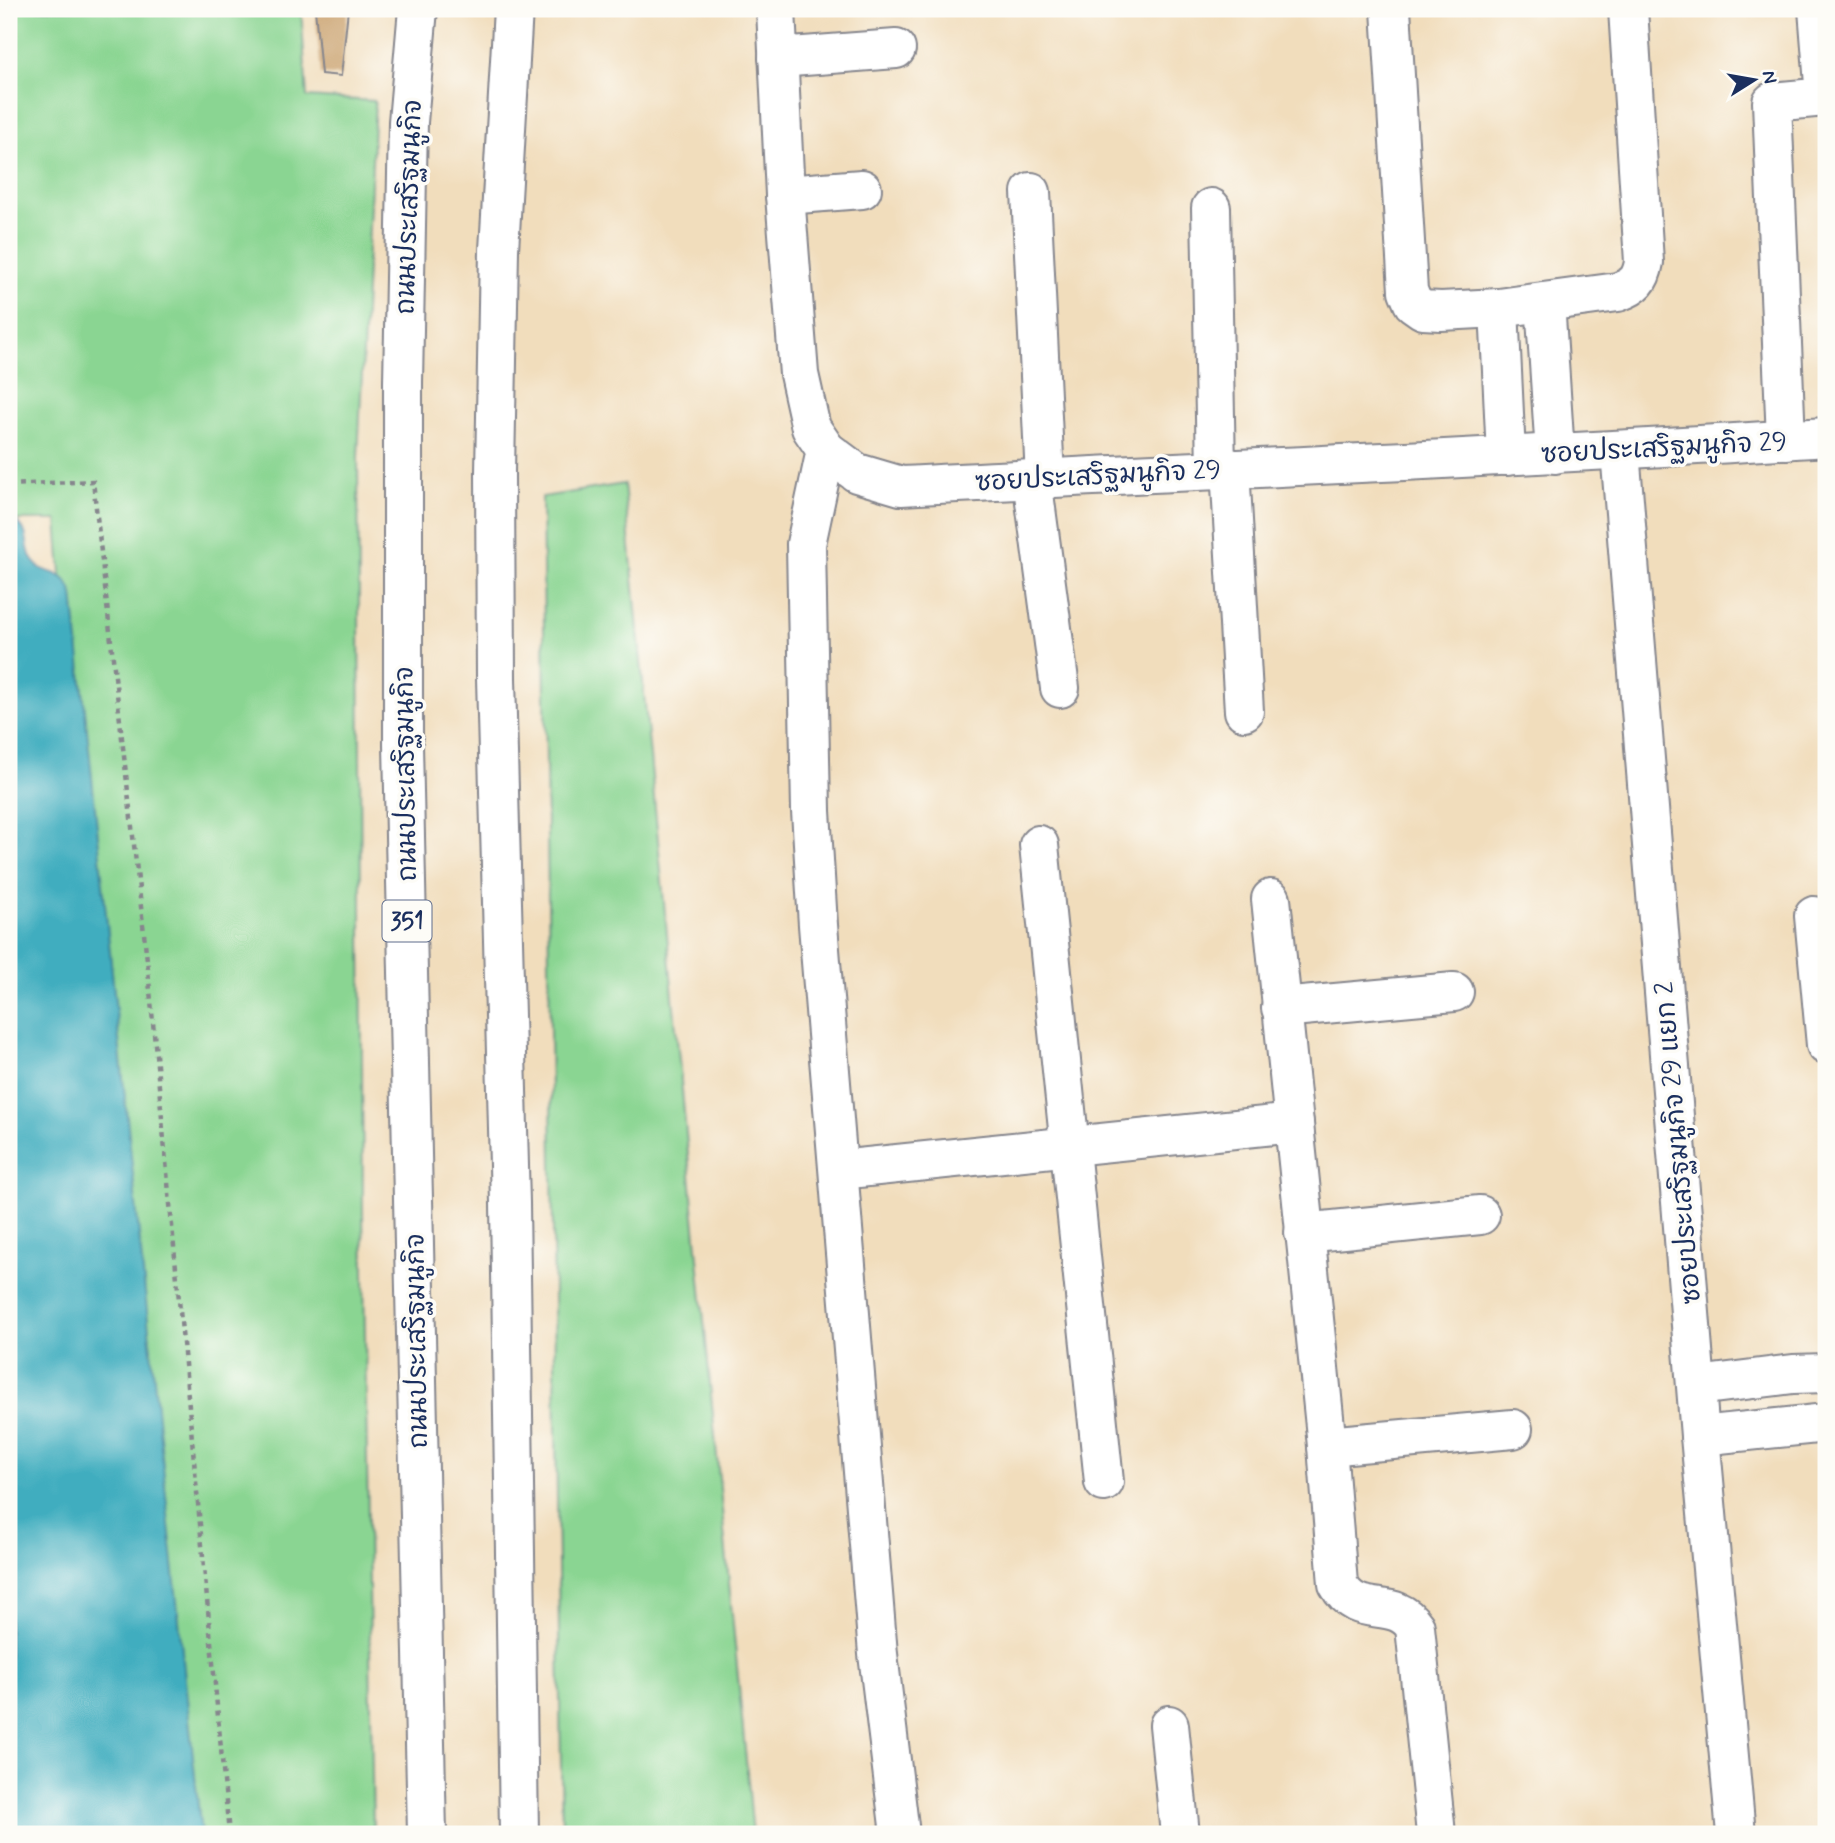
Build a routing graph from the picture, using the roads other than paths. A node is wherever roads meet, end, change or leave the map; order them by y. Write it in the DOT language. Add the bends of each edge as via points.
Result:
graph roads {
  1 [pos="418,9"];
  2 [pos="513,9"];
  3 [pos="775,9"];
  4 [pos="1391,9"];
  5 [pos="1628,9"];
  6 [pos="1818,9"];
  7 [pos="896,49"];
  8 [pos="778,58"];
  9 [pos="1826,97"];
  10 [pos="862,189"];
  11 [pos="1031,192"];
  12 [pos="785,195"];
  13 [pos="1210,208"];
  14 [pos="1545,302"];
  15 [pos="1499,308"];
  16 [pos="1805,439"];
  17 [pos="826,450"];
  18 [pos="1620,451"];
  19 [pos="1555,454"];
  20 [pos="1506,456"];
  21 [pos="1223,468"];
  22 [pos="1039,478"];
  23 [pos="1060,688"];
  24 [pos="1244,711"];
  25 [pos="1039,845"];
  26 [pos="1271,899"];
  27 [pos="1814,916"];
  28 [pos="1454,992"];
  29 [pos="1281,1008"];
  30 [pos="1826,1045"];
  31 [pos="1294,1123"];
  32 [pos="1068,1145"];
  33 [pos="839,1170"];
  34 [pos="1480,1215"];
  35 [pos="1304,1233"];
  36 [pos="1826,1373"];
  37 [pos="1697,1386"];
  38 [pos="1826,1423"];
  39 [pos="1513,1429"];
  40 [pos="1700,1436"];
  41 [pos="1327,1446"];
  42 [pos="1104,1482"];
  43 [pos="1169,1725"];
  44 [pos="427,1834"];
  45 [pos="519,1834"];
  46 [pos="900,1834"];
  47 [pos="1180,1834"];
  48 [pos="1436,1834"];
  49 [pos="1736,1834"];
  1 -- 44 [label="street, ถนนประเสริฐมนูกิจ / 351" via="408,122 403,745"];
  2 -- 45 [label="street" via="499,250 495,472"];
  3 -- 8 [label="street, ซอยประเสริฐมนูกิจ 29"];
  4 -- 15 [label="street" via="1408,290 1413,303 1423,310"];
  5 -- 14 [label="street" via="1642,277 1633,287 1618,292"];
  6 -- 9 [label="street"];
  7 -- 8 [label="street"];
  8 -- 12 [label="street, ซอยประเสริฐมนูกิจ 29"];
  9 -- 16 [label="street" via="1778,101"];
  10 -- 12 [label="street"];
  11 -- 22 [label="street"];
  12 -- 17 [label="street, ซอยประเสริฐมนูกิจ 29" via="799,374 811,428"];
  13 -- 21 [label="street"];
  14 -- 15 [label="street"];
  14 -- 19 [label="street"];
  15 -- 20 [label="street"];
  16 -- 18 [label="street, ซอยประเสริฐมนูกิจ 29"];
  17 -- 22 [label="street, ซอยประเสริฐมนูกิจ 29" via="857,473 901,485"];
  17 -- 33 [label="street" via="806,544 811,822"];
  18 -- 19 [label="street, ซอยประเสริฐมนูกิจ 29"];
  18 -- 37 [label="street, ซอยประเสริฐมนูกิจ 29 แยก 2"];
  19 -- 20 [label="street, ซอยประเสริฐมนูกิจ 29"];
  20 -- 21 [label="street, ซอยประเสริฐมนูกิจ 29"];
  21 -- 22 [label="street, ซอยประเสริฐมนูกิจ 29"];
  21 -- 24 [label="street"];
  22 -- 23 [label="street"];
  25 -- 32 [label="street"];
  26 -- 29 [label="street"];
  27 -- 30 [label="street"];
  28 -- 29 [label="street"];
  29 -- 31 [label="street"];
  31 -- 32 [label="street"];
  31 -- 35 [label="street"];
  32 -- 33 [label="street"];
  32 -- 42 [label="street"];
  33 -- 46 [label="street" via="878,1654"];
  34 -- 35 [label="street"];
  35 -- 41 [label="street"];
  36 -- 37 [label="street"];
  37 -- 40 [label="street, ซอยประเสริฐมนูกิจ 29 แยก 2"];
  38 -- 40 [label="street"];
  39 -- 41 [label="street"];
  40 -- 49 [label="street, ซอยประเสริฐมนูกิจ 29 แยก 2"];
  41 -- 48 [label="street" via="1338,1584 1354,1603 1400,1611 1415,1627"];
  43 -- 47 [label="street"];
}
